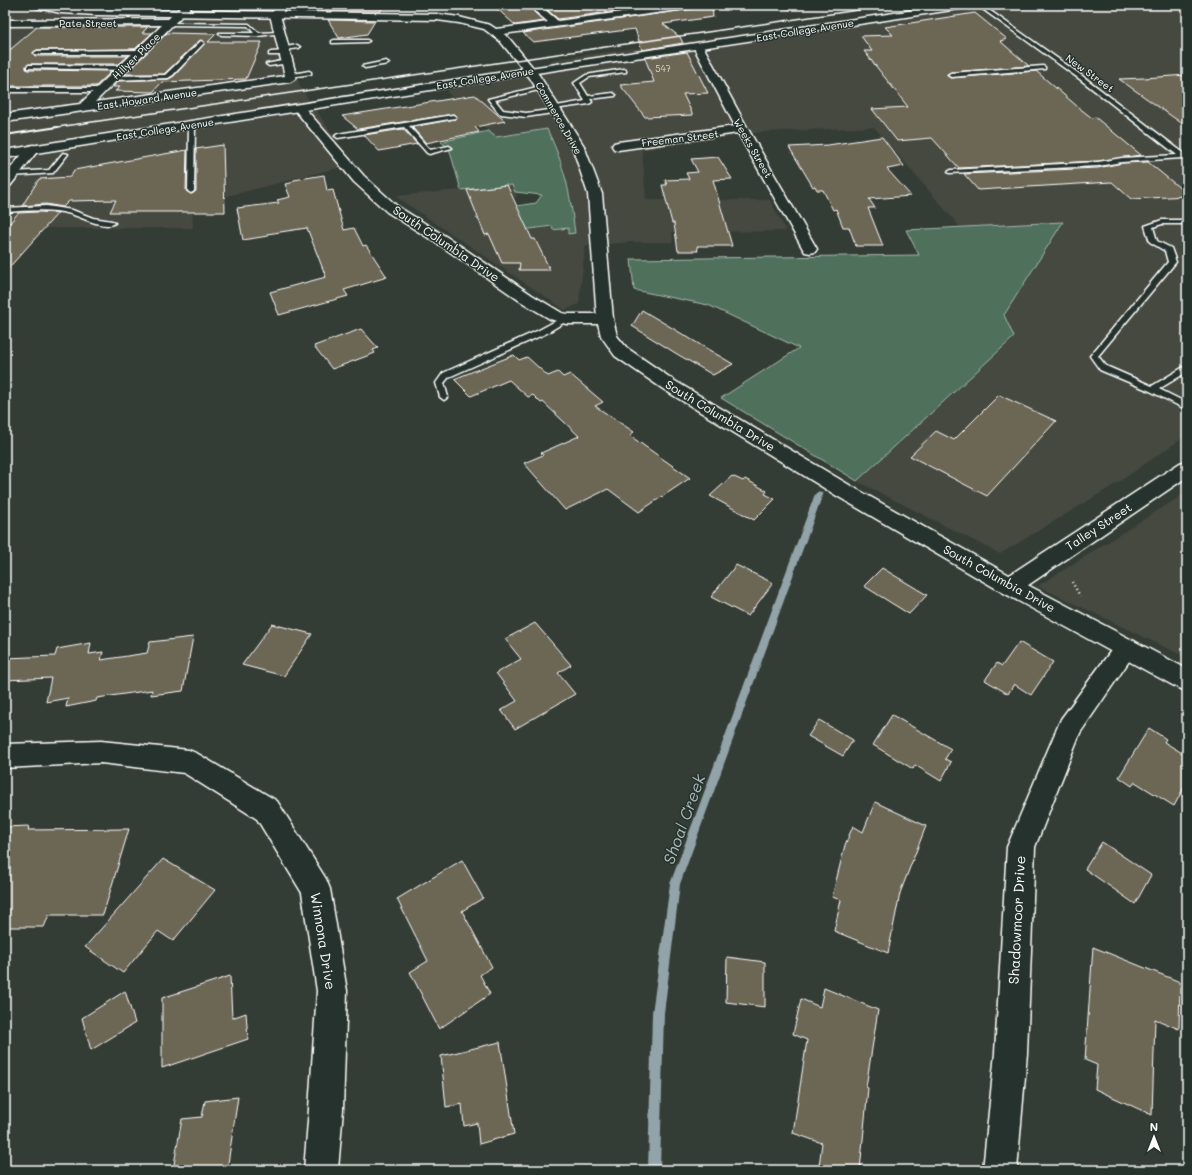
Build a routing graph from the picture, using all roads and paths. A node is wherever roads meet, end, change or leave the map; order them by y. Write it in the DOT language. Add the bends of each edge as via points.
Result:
graph roads {
  1 [pos="36,5"];
  2 [pos="188,5"];
  3 [pos="283,5"];
  4 [pos="540,5"];
  5 [pos="692,5"];
  6 [pos="787,5"];
  7 [pos="797,5"];
  8 [pos="965,5"];
  9 [pos="979,5"];
  10 [pos="567,10"];
  11 [pos="180,14"];
  12 [pos="275,15"];
  13 [pos="579,20"];
  14 [pos="5,23"];
  15 [pos="170,23"];
  16 [pos="555,24"];
  17 [pos="496,32"];
  18 [pos="280,33"];
  19 [pos="221,34"];
  20 [pos="258,35"];
  21 [pos="367,41"];
  22 [pos="334,42"];
  23 [pos="201,43"];
  24 [pos="297,46"];
  25 [pos="698,46"];
  26 [pos="140,52"];
  27 [pos="37,53"];
  28 [pos="272,54"];
  29 [pos="285,54"];
  30 [pos="613,59"];
  31 [pos="386,63"];
  32 [pos="269,64"];
  33 [pos="365,66"];
  34 [pos="1009,66"];
  35 [pos="29,67"];
  36 [pos="124,68"];
  37 [pos="948,68"];
  38 [pos="1043,68"];
  39 [pos="1016,69"];
  40 [pos="530,71"];
  41 [pos="309,73"];
  42 [pos="951,75"];
  43 [pos="290,77"];
  44 [pos="113,78"];
  45 [pos="955,82"];
  46 [pos="542,88"];
  47 [pos="5,90"];
  48 [pos="101,90"];
  49 [pos="613,94"];
  50 [pos="586,98"];
  51 [pos="84,107"];
  52 [pos="299,108"];
  53 [pos="555,109"];
  54 [pos="453,117"];
  55 [pos="5,118"];
  56 [pos="192,125"];
  57 [pos="405,125"];
  58 [pos="742,130"];
  59 [pos="338,136"];
  60 [pos="618,146"];
  61 [pos="449,148"];
  62 [pos="33,149"];
  63 [pos="5,154"];
  64 [pos="65,154"];
  65 [pos="1185,157"];
  66 [pos="951,172"];
  67 [pos="9,178"];
  68 [pos="190,191"];
  69 [pos="5,210"];
  70 [pos="112,222"];
  71 [pos="1187,222"];
  72 [pos="810,249"];
  73 [pos="566,319"];
  74 [pos="605,319"];
  75 [pos="1187,368"];
  76 [pos="1153,389"];
  77 [pos="444,397"];
  78 [pos="1187,407"];
  79 [pos="1187,468"];
  80 [pos="1010,586"];
  81 [pos="1126,648"];
  82 [pos="1187,681"];
  83 [pos="5,756"];
  84 [pos="321,1170"];
  85 [pos="1000,1170"];
  1 -- 11 [label="street, Commerce Drive" via="76,12"];
  2 -- 11 [label="street, Hillyer Place"];
  3 -- 12 [label="street"];
  4 -- 16 [label="street" via="538,8"];
  5 -- 13 [label="street"];
  6 -- 7 [label="street"];
  8 -- 25 [label="street, East College Avenue"];
  9 -- 65 [label="lane, New Street" via="1083,79"];
  10 -- 13 [label="street"];
  11 -- 12 [label="street, Commerce Drive"];
  11 -- 15 [label="street, Hillyer Place"];
  12 -- 17 [label="street, Commerce Drive" via="437,17 478,25"];
  12 -- 18 [label="street"];
  13 -- 16 [label="street"];
  14 -- 15 [label="street, Pate Street"];
  15 -- 20 [label="lane" via="249,25"];
  15 -- 26 [label="street, Hillyer Place"];
  16 -- 17 [label="street"];
  17 -- 40 [label="street, Commerce Drive"];
  18 -- 20 [label="lane"];
  18 -- 29 [label="street"];
  19 -- 20 [label="lane"];
  21 -- 22 [label="lane"];
  23 -- 44 [label="lane" via="168,76"];
  24 -- 29 [label="lane"];
  25 -- 30 [label="street, East College Avenue"];
  25 -- 58 [label="street, Weeks Street"];
  26 -- 27 [label="lane"];
  26 -- 36 [label="street, Hillyer Place"];
  28 -- 29 [label="lane"];
  29 -- 32 [label="lane"];
  29 -- 43 [label="street"];
  30 -- 40 [label="street, East College Avenue"];
  30 -- 50 [label="lane" via="624,71 588,76 577,83"];
  31 -- 33 [label="lane"];
  34 -- 39 [label="lane"];
  35 -- 36 [label="lane"];
  36 -- 44 [label="street, Hillyer Place"];
  37 -- 42 [label="lane"];
  38 -- 39 [label="lane"];
  39 -- 42 [label="lane"];
  40 -- 46 [label="street, Commerce Drive"];
  40 -- 52 [label="street, East College Avenue"];
  41 -- 43 [label="lane"];
  42 -- 45 [label="lane"];
  43 -- 51 [label="street, East Howard Avenue"];
  44 -- 48 [label="street, Hillyer Place"];
  46 -- 53 [label="street, Commerce Drive"];
  46 -- 53 [label="lane" via="521,90 491,99 501,112 526,115"];
  47 -- 48 [label="lane"];
  48 -- 51 [label="street, Hillyer Place"];
  49 -- 50 [label="lane"];
  50 -- 53 [label="lane" via="589,102"];
  51 -- 55 [label="street, East Howard Avenue"];
  52 -- 56 [label="street, East College Avenue"];
  52 -- 73 [label="street, South Columbia Drive" via="359,179 392,209 526,298"];
  53 -- 74 [label="street, Commerce Drive" via="578,146 595,194"];
  54 -- 57 [label="lane"];
  56 -- 62 [label="street, East College Avenue"];
  56 -- 68 [label="lane"];
  57 -- 59 [label="lane"];
  57 -- 61 [label="lane" via="430,152"];
  58 -- 60 [label="street, Freeman Street"];
  58 -- 72 [label="street, Weeks Street"];
  62 -- 63 [label="street, East College Avenue"];
  62 -- 67 [label="street"];
  64 -- 67 [label="lane" via="51,172"];
  65 -- 66 [label="lane"];
  69 -- 70 [label="lane" via="46,208 72,212 91,220"];
  71 -- 76 [label="lane" via="1162,222 1148,226 1154,242 1168,250 1172,262 1094,356 1103,368"];
  73 -- 74 [label="street, South Columbia Drive"];
  73 -- 77 [label="lane" via="446,374 440,383"];
  74 -- 80 [label="street, South Columbia Drive" via="609,336 621,352 669,385 844,491"];
  75 -- 76 [label="lane"];
  76 -- 78 [label="lane"];
  79 -- 80 [label="street, Talley Street"];
  80 -- 81 [label="street, South Columbia Drive"];
  81 -- 82 [label="street, South Columbia Drive"];
  81 -- 85 [label="street, Shadowmoor Drive" via="1070,728 1021,847 1011,1053"];
  83 -- 84 [label="street, Winnona Drive" via="101,752 189,762 267,810 316,889 332,991"];
}
